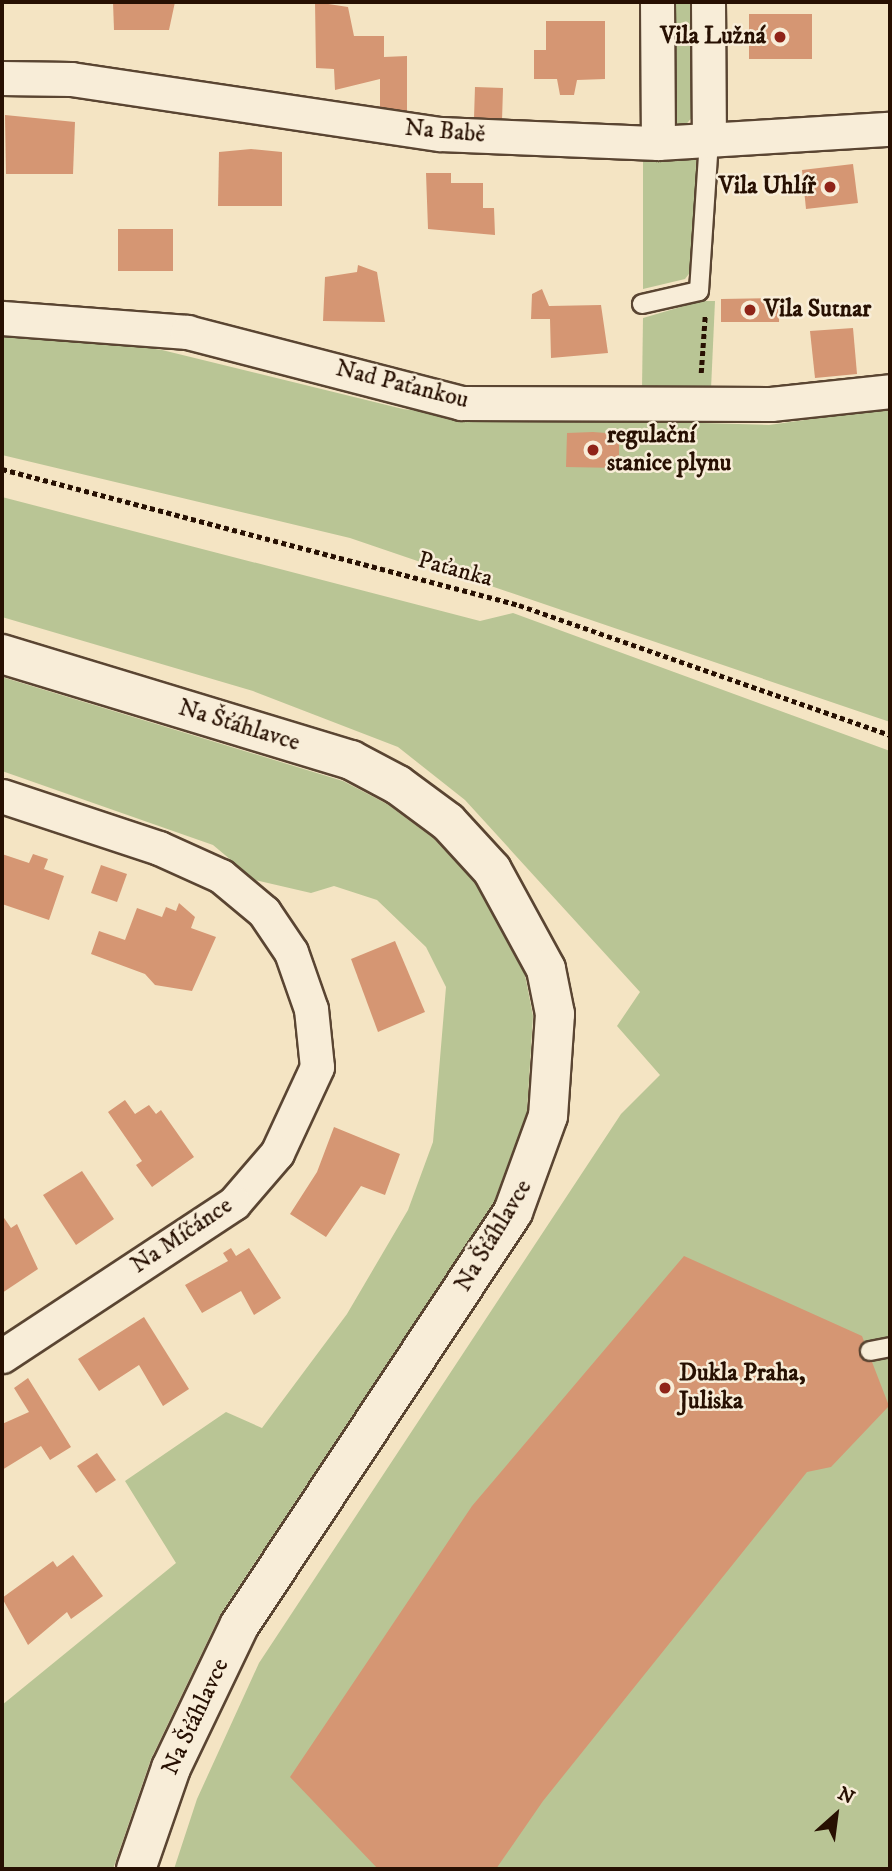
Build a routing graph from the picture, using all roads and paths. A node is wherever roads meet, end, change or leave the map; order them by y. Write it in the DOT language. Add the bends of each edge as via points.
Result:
graph roads {
  1 [pos="657,2"];
  2 [pos="708,2"];
  3 [pos="2,78"];
  4 [pos="890,129"];
  5 [pos="709,141"];
  6 [pos="658,143"];
  7 [pos="642,304"];
  8 [pos="2,318"];
  9 [pos="890,391"];
  10 [pos="2,469"];
  11 [pos="2,654"];
  12 [pos="890,735"];
  13 [pos="2,796"];
  14 [pos="890,1347"];
  15 [pos="870,1351"];
  16 [pos="2,1356"];
  17 [pos="136,1869"];
  1 -- 6 [label="street"];
  2 -- 5 [label="street"];
  3 -- 6 [label="street, Na Babě" via="72,79 440,134"];
  4 -- 5 [label="street, Na Babě"];
  5 -- 6 [label="street, Na Babě"];
  5 -- 7 [label="lane" via="699,291"];
  8 -- 9 [label="street, Nad Paťankou" via="187,332 461,404 771,404"];
  10 -- 12 [label="path, Paťanka" via="519,605"];
  11 -- 17 [label="street, Na Šťáhlavce" via="351,760 398,785 448,821 492,870 546,969 555,1014 548,1116 513,1212 239,1626 171,1768"];
  13 -- 16 [label="street, Na Míčánce" via="159,848 221,876 253,903 291,952 311,1009 317,1067 277,1153 234,1203"];
  14 -- 15 [label="lane"];
}
